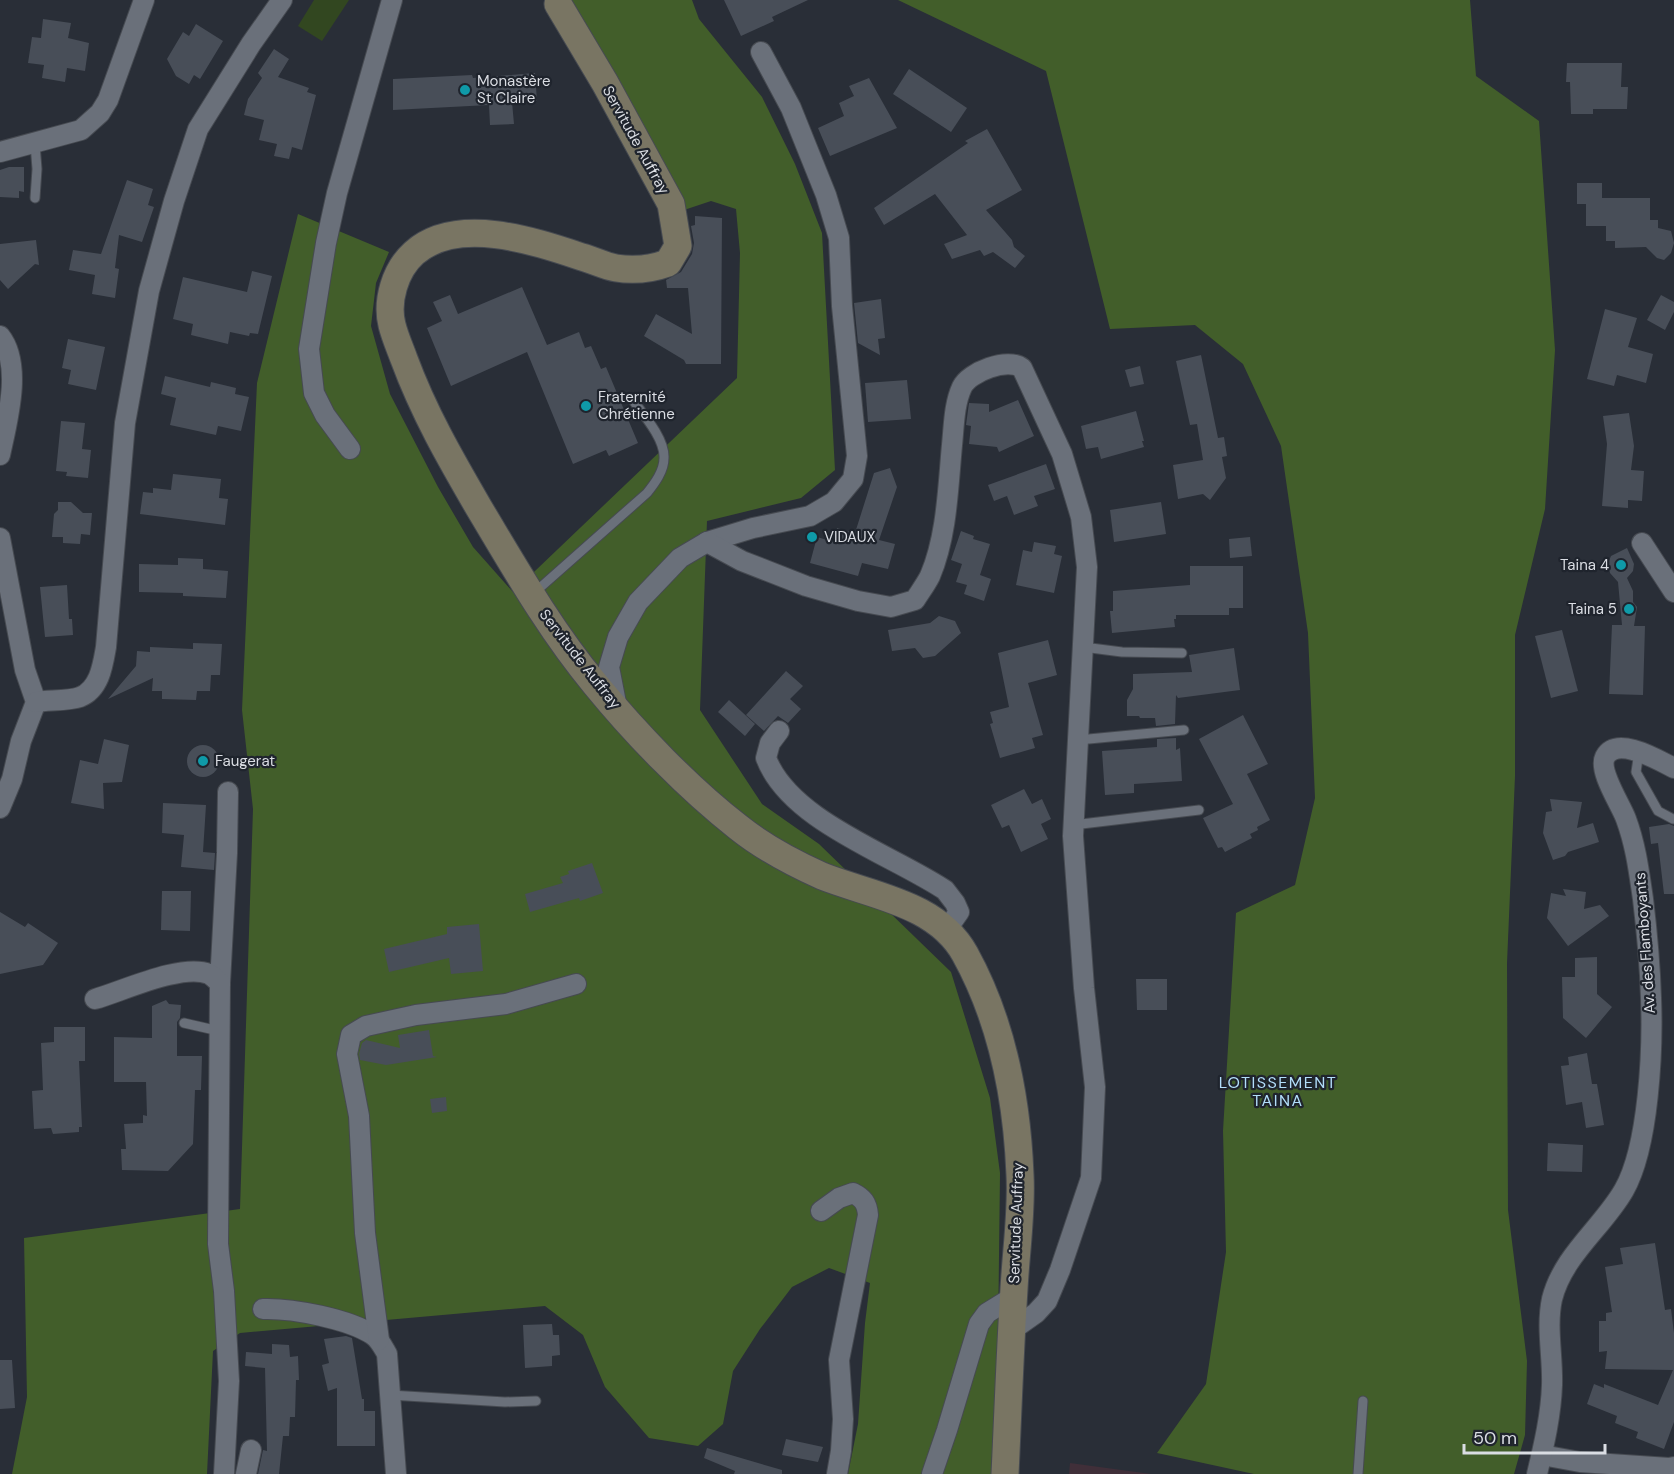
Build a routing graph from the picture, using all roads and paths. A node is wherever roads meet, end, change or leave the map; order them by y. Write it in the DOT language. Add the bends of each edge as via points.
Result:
graph roads {
  1 [pos="144,0"];
  2 [pos="282,0"];
  3 [pos="392,0"];
  4 [pos="557,1"];
  5 [pos="761,52"];
  6 [pos="35,144"];
  7 [pos="0,152"];
  8 [pos="34,198"];
  9 [pos="0,336"];
  10 [pos="632,399"];
  11 [pos="350,449"];
  12 [pos="0,455"];
  13 [pos="0,538"];
  14 [pos="707,542"];
  15 [pos="1642,543"];
  16 [pos="1674,592"];
  17 [pos="532,596"];
  18 [pos="1083,647"];
  19 [pos="1182,653"];
  20 [pos="36,702"];
  21 [pos="617,708"];
  22 [pos="1184,730"];
  23 [pos="779,731"];
  24 [pos="1078,740"];
  25 [pos="1638,752"];
  26 [pos="1674,768"];
  27 [pos="228,792"];
  28 [pos="0,808"];
  29 [pos="1199,810"];
  30 [pos="1673,819"];
  31 [pos="1073,825"];
  32 [pos="947,930"];
  33 [pos="220,983"];
  34 [pos="576,984"];
  35 [pos="95,999"];
  36 [pos="184,1023"];
  37 [pos="219,1031"];
  38 [pos="821,1211"];
  39 [pos="1013,1297"];
  40 [pos="263,1309"];
  41 [pos="1012,1330"];
  42 [pos="379,1340"];
  43 [pos="390,1395"];
  44 [pos="536,1401"];
  45 [pos="1363,1401"];
  46 [pos="251,1450"];
  47 [pos="1542,1455"];
  48 [pos="1674,1467"];
  49 [pos="224,1474"];
  50 [pos="246,1474"];
  51 [pos="396,1474"];
  52 [pos="837,1474"];
  53 [pos="932,1474"];
  54 [pos="1005,1474"];
  55 [pos="1358,1474"];
  56 [pos="1537,1474"];
  1 -- 6 [label="street" via="111,93 99,113 81,130"];
  2 -- 20 [label="street" via="198,129 149,291 125,423 106,647 100,675 80,697"];
  3 -- 11 [label="street" via="337,193 309,349 314,393"];
  4 -- 17 [label="street, Servitude Auffray" via="671,204 678,246 668,263 650,269 615,268 528,240 450,234 430,241 410,256 399,272 390,302 392,324 428,417 454,468"];
  5 -- 14 [label="street" via="790,108 826,195 839,238 857,456 853,479 834,502 810,516"];
  6 -- 7 [label="street"];
  6 -- 8 [label="lane"];
  9 -- 12 [label="street" via="12,371"];
  10 -- 17 [label="lane" via="658,439 664,458 661,472 647,493"];
  13 -- 20 [label="street" via="25,670"];
  14 -- 18 [label="street" via="742,561 858,601 891,607 915,600 930,577 941,539 956,405 963,384 995,367 1017,364 1026,374 1062,454 1081,518 1087,567"];
  14 -- 21 [label="street" via="681,558 638,602 618,637 609,667"];
  15 -- 16 [label="street"];
  17 -- 21 [label="street, Servitude Auffray" via="596,686"];
  18 -- 19 [label="lane"];
  18 -- 24 [label="street"];
  20 -- 28 [label="street"];
  21 -- 32 [label="street, Servitude Auffray" via="690,784 742,830 822,876 924,914"];
  22 -- 24 [label="lane"];
  23 -- 32 [label="street" via="766,758 778,780 813,815 945,890 959,912"];
  24 -- 31 [label="street"];
  25 -- 26 [label="street, Av. des Flamboyants"];
  25 -- 30 [label="lane" via="1636,772 1658,811"];
  25 -- 47 [label="street, Av. des Flamboyants" via="1618,747 1604,758 1603,768 1635,843 1644,910 1652,1000 1644,1121 1634,1169 1624,1191 1571,1260 1552,1299 1552,1388"];
  27 -- 33 [label="street"];
  29 -- 31 [label="lane"];
  31 -- 41 [label="street" via="1095,1087 1091,1178 1052,1294 1036,1313"];
  32 -- 39 [label="street, Servitude Auffray" via="963,950 984,991 1015,1107 1020,1179"];
  33 -- 35 [label="street" via="209,975 189,971"];
  33 -- 37 [label="street"];
  34 -- 42 [label="street" via="506,1004 416,1015 366,1026 351,1035 347,1054 359,1116 365,1233"];
  36 -- 37 [label="lane"];
  37 -- 49 [label="street" via="212,1108 229,1381"];
  38 -- 52 [label="street" via="853,1193 865,1201 868,1215 839,1360 843,1419"];
  39 -- 41 [label="street, Servitude Auffray"];
  39 -- 53 [label="street" via="987,1313 979,1324"];
  40 -- 42 [label="street" via="282,1308 336,1320"];
  41 -- 54 [label="street, Servitude Auffray"];
  42 -- 43 [label="street" via="387,1354"];
  43 -- 44 [label="lane"];
  43 -- 51 [label="street"];
  45 -- 55 [label="lane"];
  46 -- 50 [label="street"];
  47 -- 48 [label="street" via="1580,1462"];
  47 -- 56 [label="street, Av. des Flamboyants"];
}
